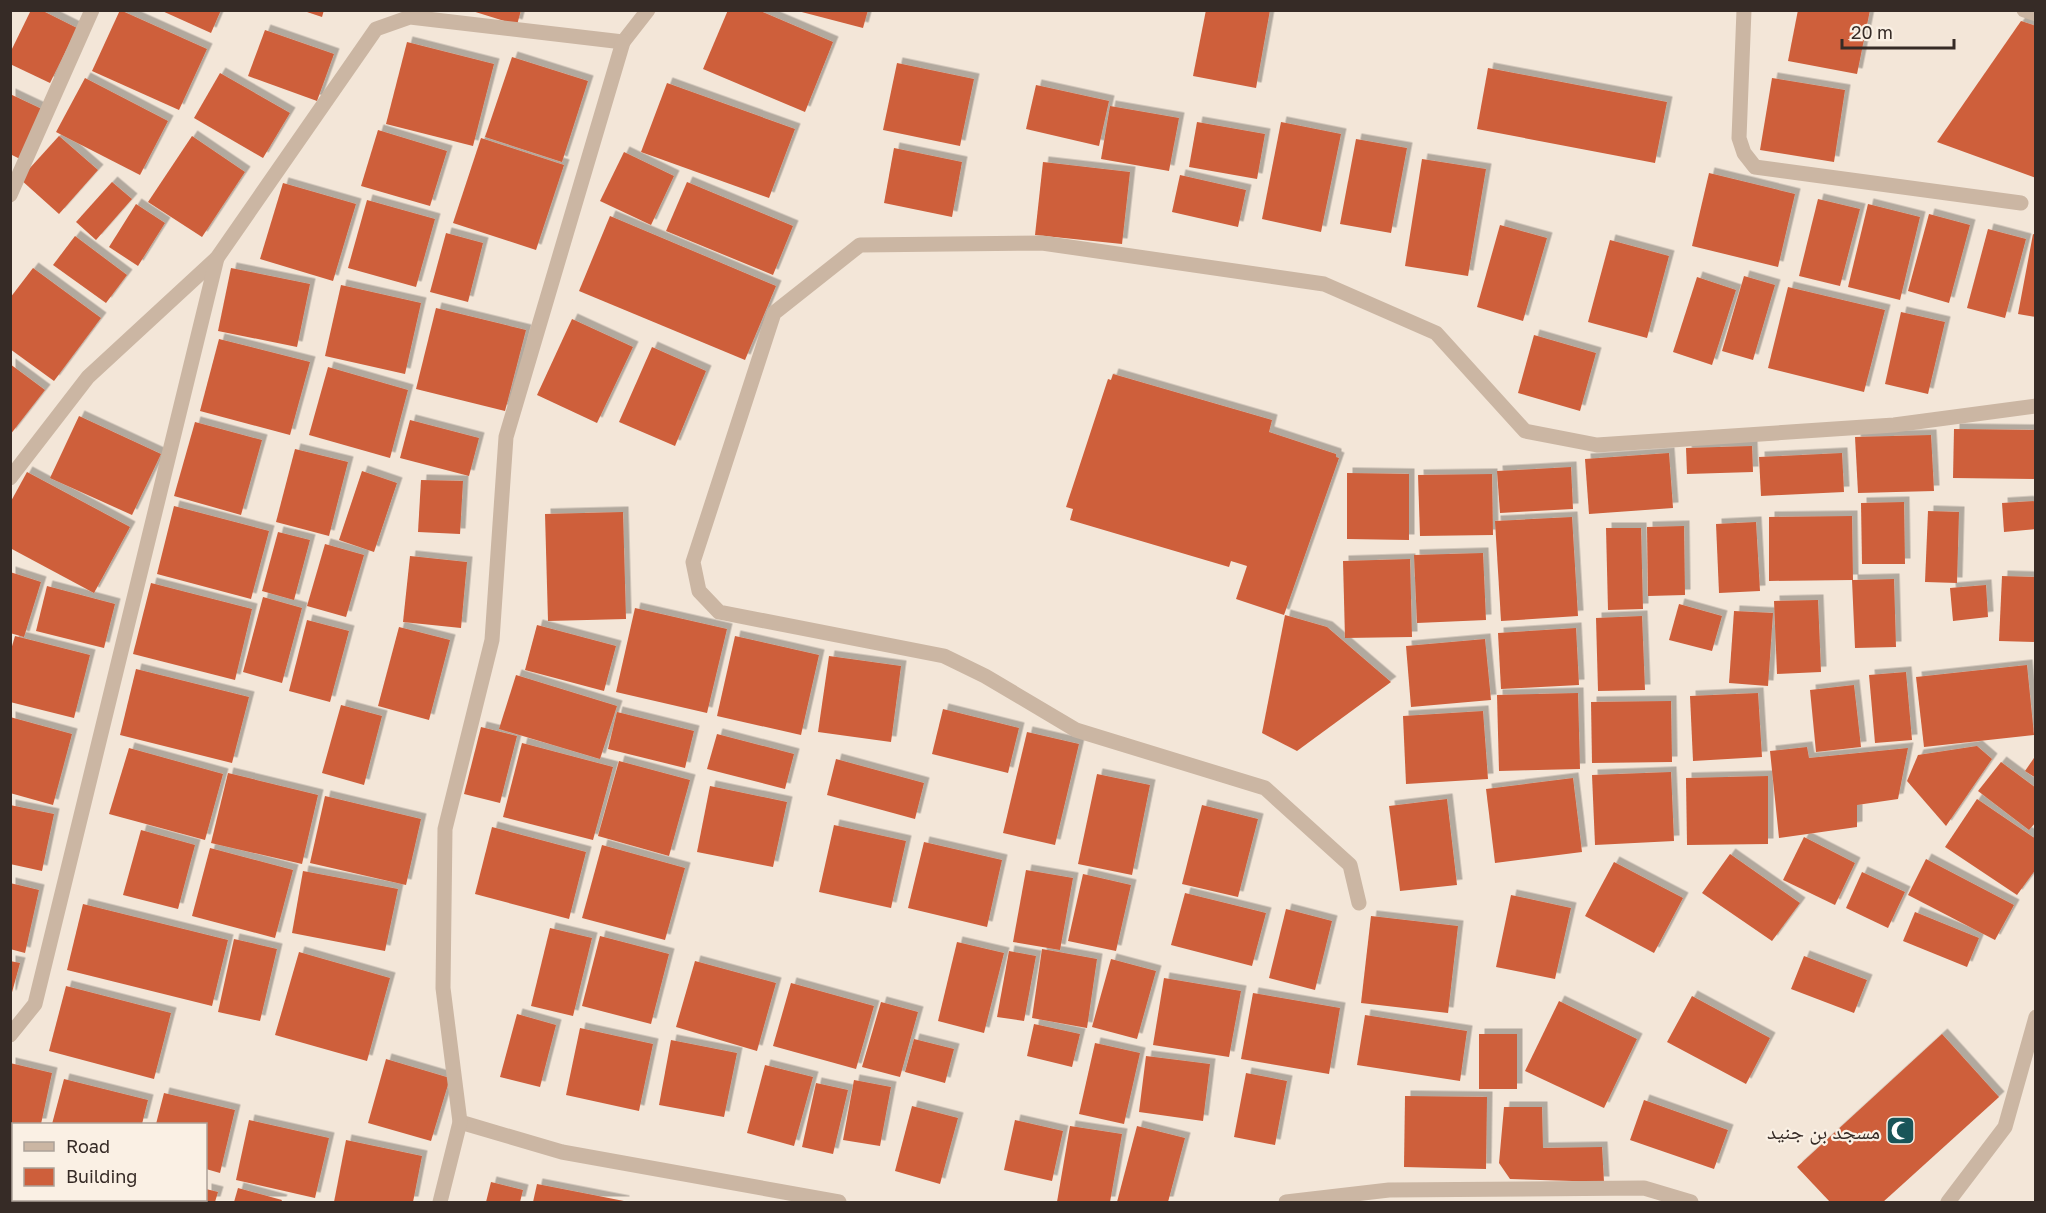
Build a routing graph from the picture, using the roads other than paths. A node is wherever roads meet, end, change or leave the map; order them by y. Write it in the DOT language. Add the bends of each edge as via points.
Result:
graph roads {
  1 [pos="92,10"];
  2 [pos="648,10"];
  3 [pos="1744,10"];
  4 [pos="2024,10"];
  5 [pos="2036,14"];
  6 [pos="623,42"];
  7 [pos="10,195"];
  8 [pos="2021,203"];
  9 [pos="217,258"];
  10 [pos="2036,406"];
  11 [pos="10,478"];
  12 [pos="1359,903"];
  13 [pos="2036,1017"];
  14 [pos="10,1035"];
  15 [pos="460,1122"];
  16 [pos="440,1203"];
  17 [pos="839,1203"];
  18 [pos="1286,1203"];
  19 [pos="1691,1203"];
  20 [pos="1948,1203"];
  1 -- 7 [label="street"];
  2 -- 6 [label="street"];
  3 -- 8 [label="street" via="1739,138 1755,167"];
  4 -- 5 [label="street"];
  6 -- 9 [label="street" via="410,17 376,29"];
  6 -- 15 [label="street" via="506,437 492,640 445,829 443,988"];
  9 -- 11 [label="street" via="88,377"];
  9 -- 14 [label="street" via="36,1004"];
  10 -- 12 [label="street" via="1894,425 1597,445 1525,430 1436,333 1324,284 1042,243 860,245 774,313 693,562 699,591 719,612 944,656 1076,730 1265,788 1350,864"];
  13 -- 20 [label="street" via="2005,1126"];
  15 -- 16 [label="street"];
  15 -- 17 [label="street" via="562,1152"];
  18 -- 19 [label="street" via="1389,1190 1644,1188"];
}
